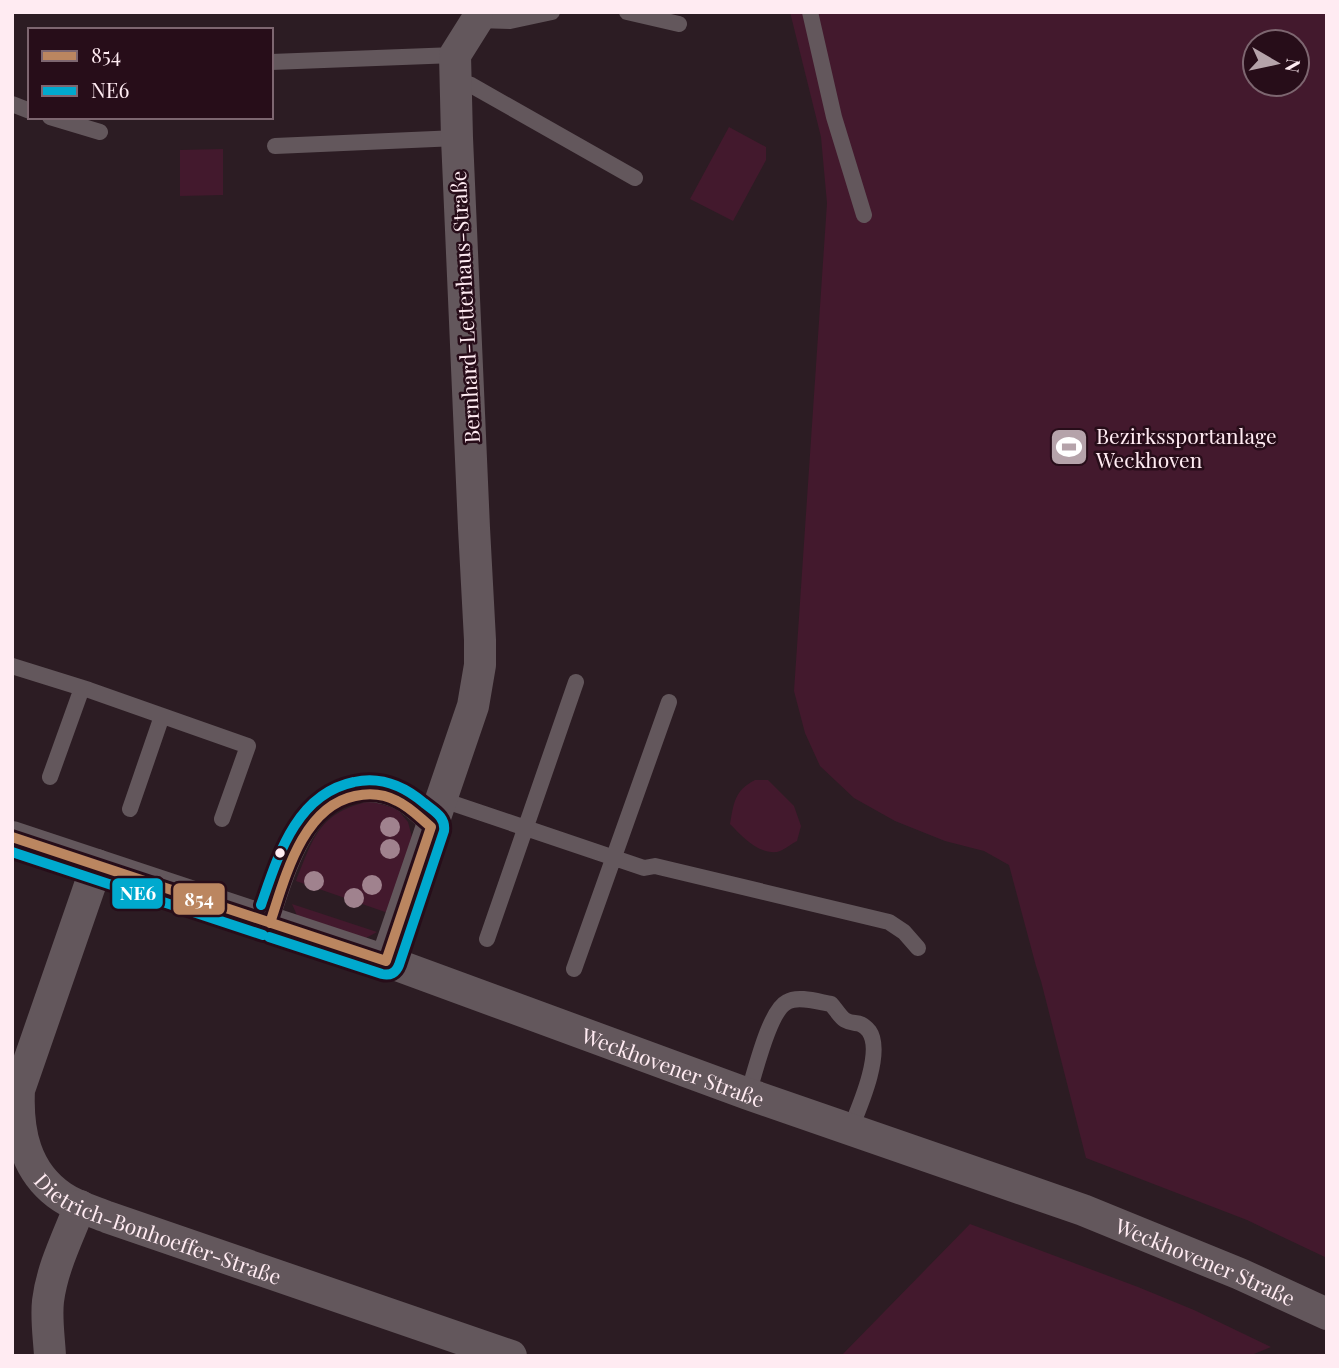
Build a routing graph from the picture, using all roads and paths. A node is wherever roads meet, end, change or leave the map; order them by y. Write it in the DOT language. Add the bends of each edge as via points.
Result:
graph roads {
  1 [pos="552,12"];
  2 [pos="627,12"];
  3 [pos="810,12"];
  4 [pos="477,20"];
  5 [pos="679,24"];
  6 [pos="273,62"];
  7 [pos="455,67"];
  8 [pos="12,103"];
  9 [pos="28,110"];
  10 [pos="57,119"];
  11 [pos="100,132"];
  12 [pos="457,138"];
  13 [pos="275,146"];
  14 [pos="635,178"];
  15 [pos="864,215"];
  16 [pos="12,666"];
  17 [pos="576,682"];
  18 [pos="82,688"];
  19 [pos="669,702"];
  20 [pos="162,716"];
  21 [pos="50,777"];
  22 [pos="130,809"];
  23 [pos="435,813"];
  24 [pos="222,819"];
  25 [pos="526,828"];
  26 [pos="12,837"];
  27 [pos="613,859"];
  28 [pos="97,865"];
  29 [pos="270,923"];
  30 [pos="487,939"];
  31 [pos="918,948"];
  32 [pos="386,961"];
  33 [pos="574,969"];
  34 [pos="748,1094"];
  35 [pos="850,1130"];
  36 [pos="22,1159"];
  37 [pos="80,1206"];
  38 [pos="1327,1314"];
  39 [pos="50,1356"];
  40 [pos="511,1356"];
  1 -- 4 [label="lane" via="510,20"];
  2 -- 5 [label="lane"];
  3 -- 15 [label="lane" via="834,117"];
  4 -- 7 [label="street"];
  6 -- 7 [label="lane"];
  7 -- 12 [label="street, Bernhard-Letterhaus-Straße"];
  7 -- 14 [label="lane" via="471,85"];
  8 -- 9 [label="lane"];
  10 -- 11 [label="lane"];
  12 -- 13 [label="lane"];
  12 -- 23 [label="street, Bernhard-Letterhaus-Straße" via="480,640 473,706"];
  16 -- 18 [label="lane"];
  17 -- 25 [label="lane"];
  18 -- 20 [label="lane"];
  18 -- 21 [label="lane"];
  19 -- 27 [label="lane"];
  20 -- 22 [label="lane"];
  20 -- 24 [label="lane" via="248,746"];
  23 -- 25 [label="lane"];
  23 -- 29 [label="lane" via="383,796 353,795 338,801 305,834"];
  23 -- 32 [label="street, Bernhard-Letterhaus-Straße"];
  25 -- 27 [label="lane"];
  25 -- 30 [label="lane"];
  26 -- 28 [label="street, Weckhovener Straße"];
  27 -- 31 [label="lane" via="889,922"];
  27 -- 33 [label="lane"];
  28 -- 29 [label="street, Weckhovener Straße"];
  28 -- 36 [label="street, Dietrich-Bonhoeffer-Straße" via="19,1090"];
  29 -- 32 [label="street, Weckhovener Straße"];
  32 -- 34 [label="street, Weckhovener Straße"];
  34 -- 35 [label="street, Weckhovener Straße"];
  34 -- 35 [label="lane" via="775,1014 787,1002 800,999 831,1004 845,1021 862,1024 874,1047"];
  35 -- 38 [label="street, Weckhovener Straße" via="1083,1210"];
  36 -- 37 [label="street, Dietrich-Bonhoeffer-Straße" via="48,1186"];
  37 -- 39 [label="street" via="51,1285 47,1316"];
  37 -- 40 [label="street, Dietrich-Bonhoeffer-Straße"];
}
